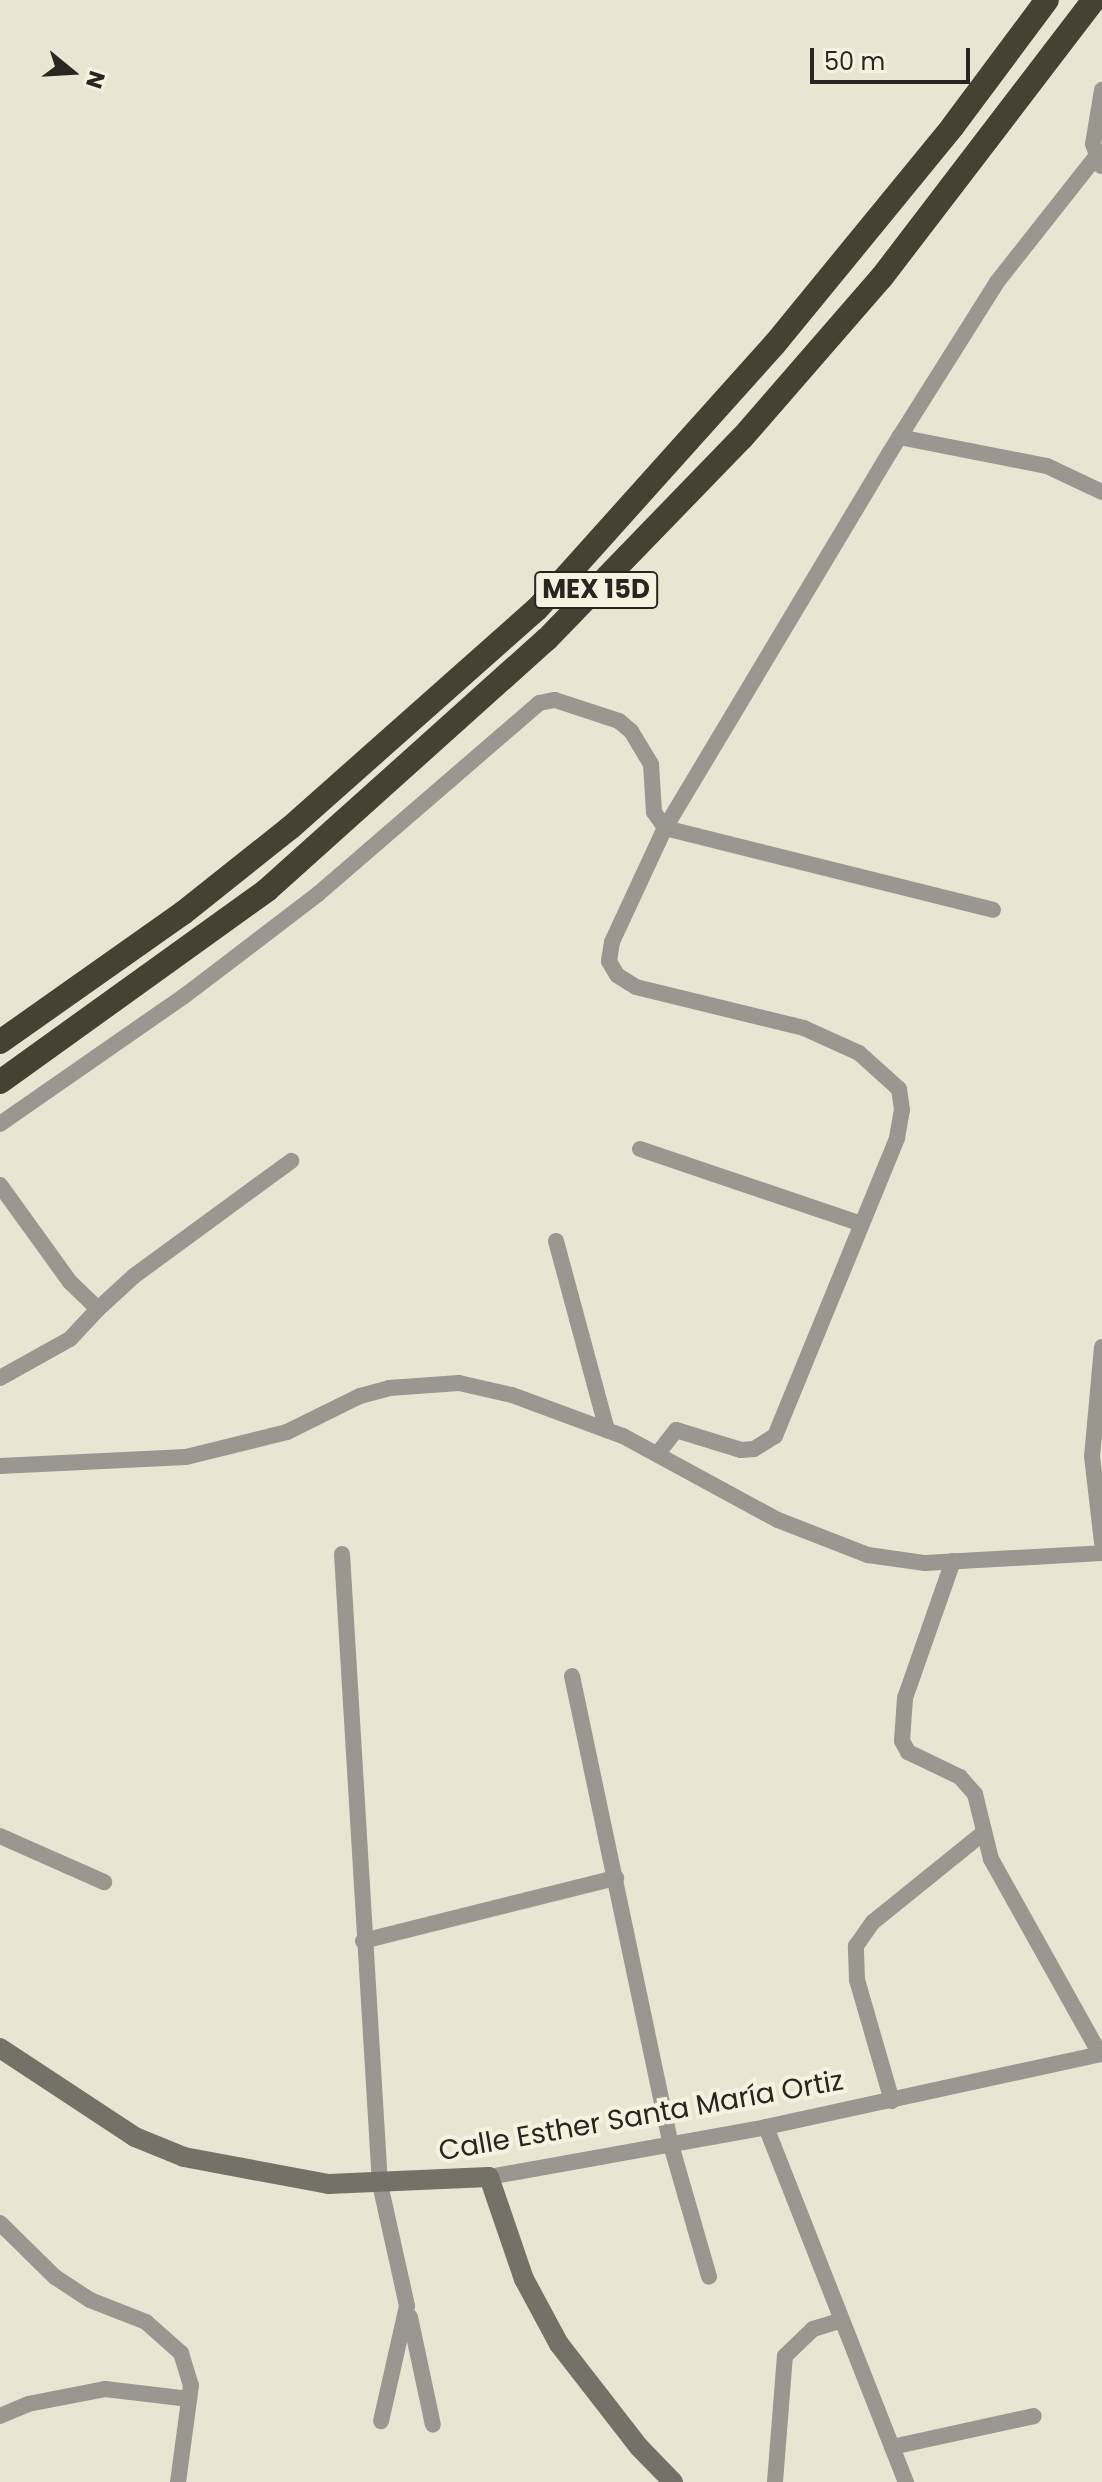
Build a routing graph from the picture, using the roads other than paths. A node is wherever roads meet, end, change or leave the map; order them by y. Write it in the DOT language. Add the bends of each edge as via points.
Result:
graph roads {
  1 [pos="1047,0"];
  2 [pos="1094,0"];
  3 [pos="1102,90"];
  4 [pos="1099,163"];
  5 [pos="899,437"];
  6 [pos="1102,492"];
  7 [pos="665,828"];
  8 [pos="993,910"];
  9 [pos="0,1042"];
  10 [pos="0,1082"];
  11 [pos="0,1124"];
  12 [pos="640,1149"];
  13 [pos="291,1161"];
  14 [pos="0,1185"];
  15 [pos="862,1224"];
  16 [pos="556,1241"];
  17 [pos="98,1309"];
  18 [pos="1102,1347"];
  19 [pos="0,1378"];
  20 [pos="607,1430"];
  21 [pos="659,1452"];
  22 [pos="0,1466"];
  23 [pos="1102,1543"];
  24 [pos="1102,1553"];
  25 [pos="342,1554"];
  26 [pos="953,1561"];
  27 [pos="572,1676"];
  28 [pos="982,1834"];
  29 [pos="0,1836"];
  30 [pos="616,1878"];
  31 [pos="104,1882"];
  32 [pos="363,1941"];
  33 [pos="0,2048"];
  34 [pos="1101,2054"];
  35 [pos="892,2101"];
  36 [pos="766,2127"];
  37 [pos="671,2145"];
  38 [pos="489,2177"];
  39 [pos="380,2184"];
  40 [pos="0,2223"];
  41 [pos="709,2277"];
  42 [pos="407,2306"];
  43 [pos="839,2321"];
  44 [pos="189,2399"];
  45 [pos="0,2416"];
  46 [pos="1034,2416"];
  47 [pos="381,2421"];
  48 [pos="433,2425"];
  49 [pos="892,2447"];
  50 [pos="178,2482"];
  51 [pos="673,2482"];
  52 [pos="775,2482"];
  53 [pos="906,2482"];
  1 -- 9 [label="highway, MEX 15D" via="953,126 774,345 537,609 290,828 183,913"];
  2 -- 10 [label="highway, MEX 15D" via="882,277 732,449 547,639 267,890"];
  3 -- 4 [label="street"];
  4 -- 5 [label="street" via="997,282"];
  5 -- 6 [label="street" via="1047,466"];
  5 -- 7 [label="street"];
  7 -- 8 [label="street"];
  7 -- 11 [label="street" via="654,812 651,764 631,731 619,721 555,700 539,703 318,894 183,997"];
  7 -- 15 [label="street" via="617,930 609,961 617,975 636,987 804,1028 859,1053 888,1074 899,1089 902,1110 897,1138"];
  12 -- 15 [label="street"];
  13 -- 17 [label="street" via="134,1276"];
  14 -- 17 [label="street" via="70,1282"];
  15 -- 21 [label="street" via="782,1425 763,1444 741,1450 676,1430"];
  16 -- 20 [label="street"];
  17 -- 19 [label="street" via="70,1339"];
  18 -- 23 [label="street" via="1092,1456"];
  20 -- 21 [label="street"];
  20 -- 22 [label="street" via="482,1386 427,1383 360,1396 287,1432 186,1457"];
  21 -- 26 [label="street" via="778,1520 830,1542 899,1561"];
  24 -- 26 [label="street"];
  25 -- 32 [label="street"];
  26 -- 28 [label="street" via="905,1698 902,1741 920,1760 969,1784"];
  27 -- 30 [label="street"];
  28 -- 34 [label="street" via="1005,1886"];
  28 -- 35 [label="street, Calle Esther Santa María Ortiz" via="873,1922 856,1946 857,1980"];
  29 -- 31 [label="street"];
  30 -- 32 [label="street"];
  30 -- 37 [label="street"];
  32 -- 39 [label="street"];
  33 -- 39 [label="street, Calle Esther Santa María Ortiz" via="104,2119 161,2150 286,2179"];
  34 -- 35 [label="street, Calle Esther Santa María Ortiz"];
  35 -- 36 [label="street, Calle Esther Santa María Ortiz"];
  36 -- 37 [label="street, Calle Esther Santa María Ortiz"];
  36 -- 43 [label="street"];
  37 -- 38 [label="street, Calle Esther Santa María Ortiz"];
  37 -- 41 [label="street"];
  38 -- 39 [label="street, Calle Esther Santa María Ortiz"];
  38 -- 51 [label="street" via="524,2279 559,2344"];
  39 -- 42 [label="street"];
  40 -- 44 [label="street" via="73,2290 169,2338 188,2368"];
  42 -- 47 [label="street"];
  42 -- 48 [label="street"];
  43 -- 49 [label="street"];
  43 -- 52 [label="street" via="813,2329 785,2356"];
  44 -- 45 [label="street" via="105,2389 28,2404"];
  44 -- 50 [label="street"];
  46 -- 49 [label="street"];
  49 -- 53 [label="street"];
}
